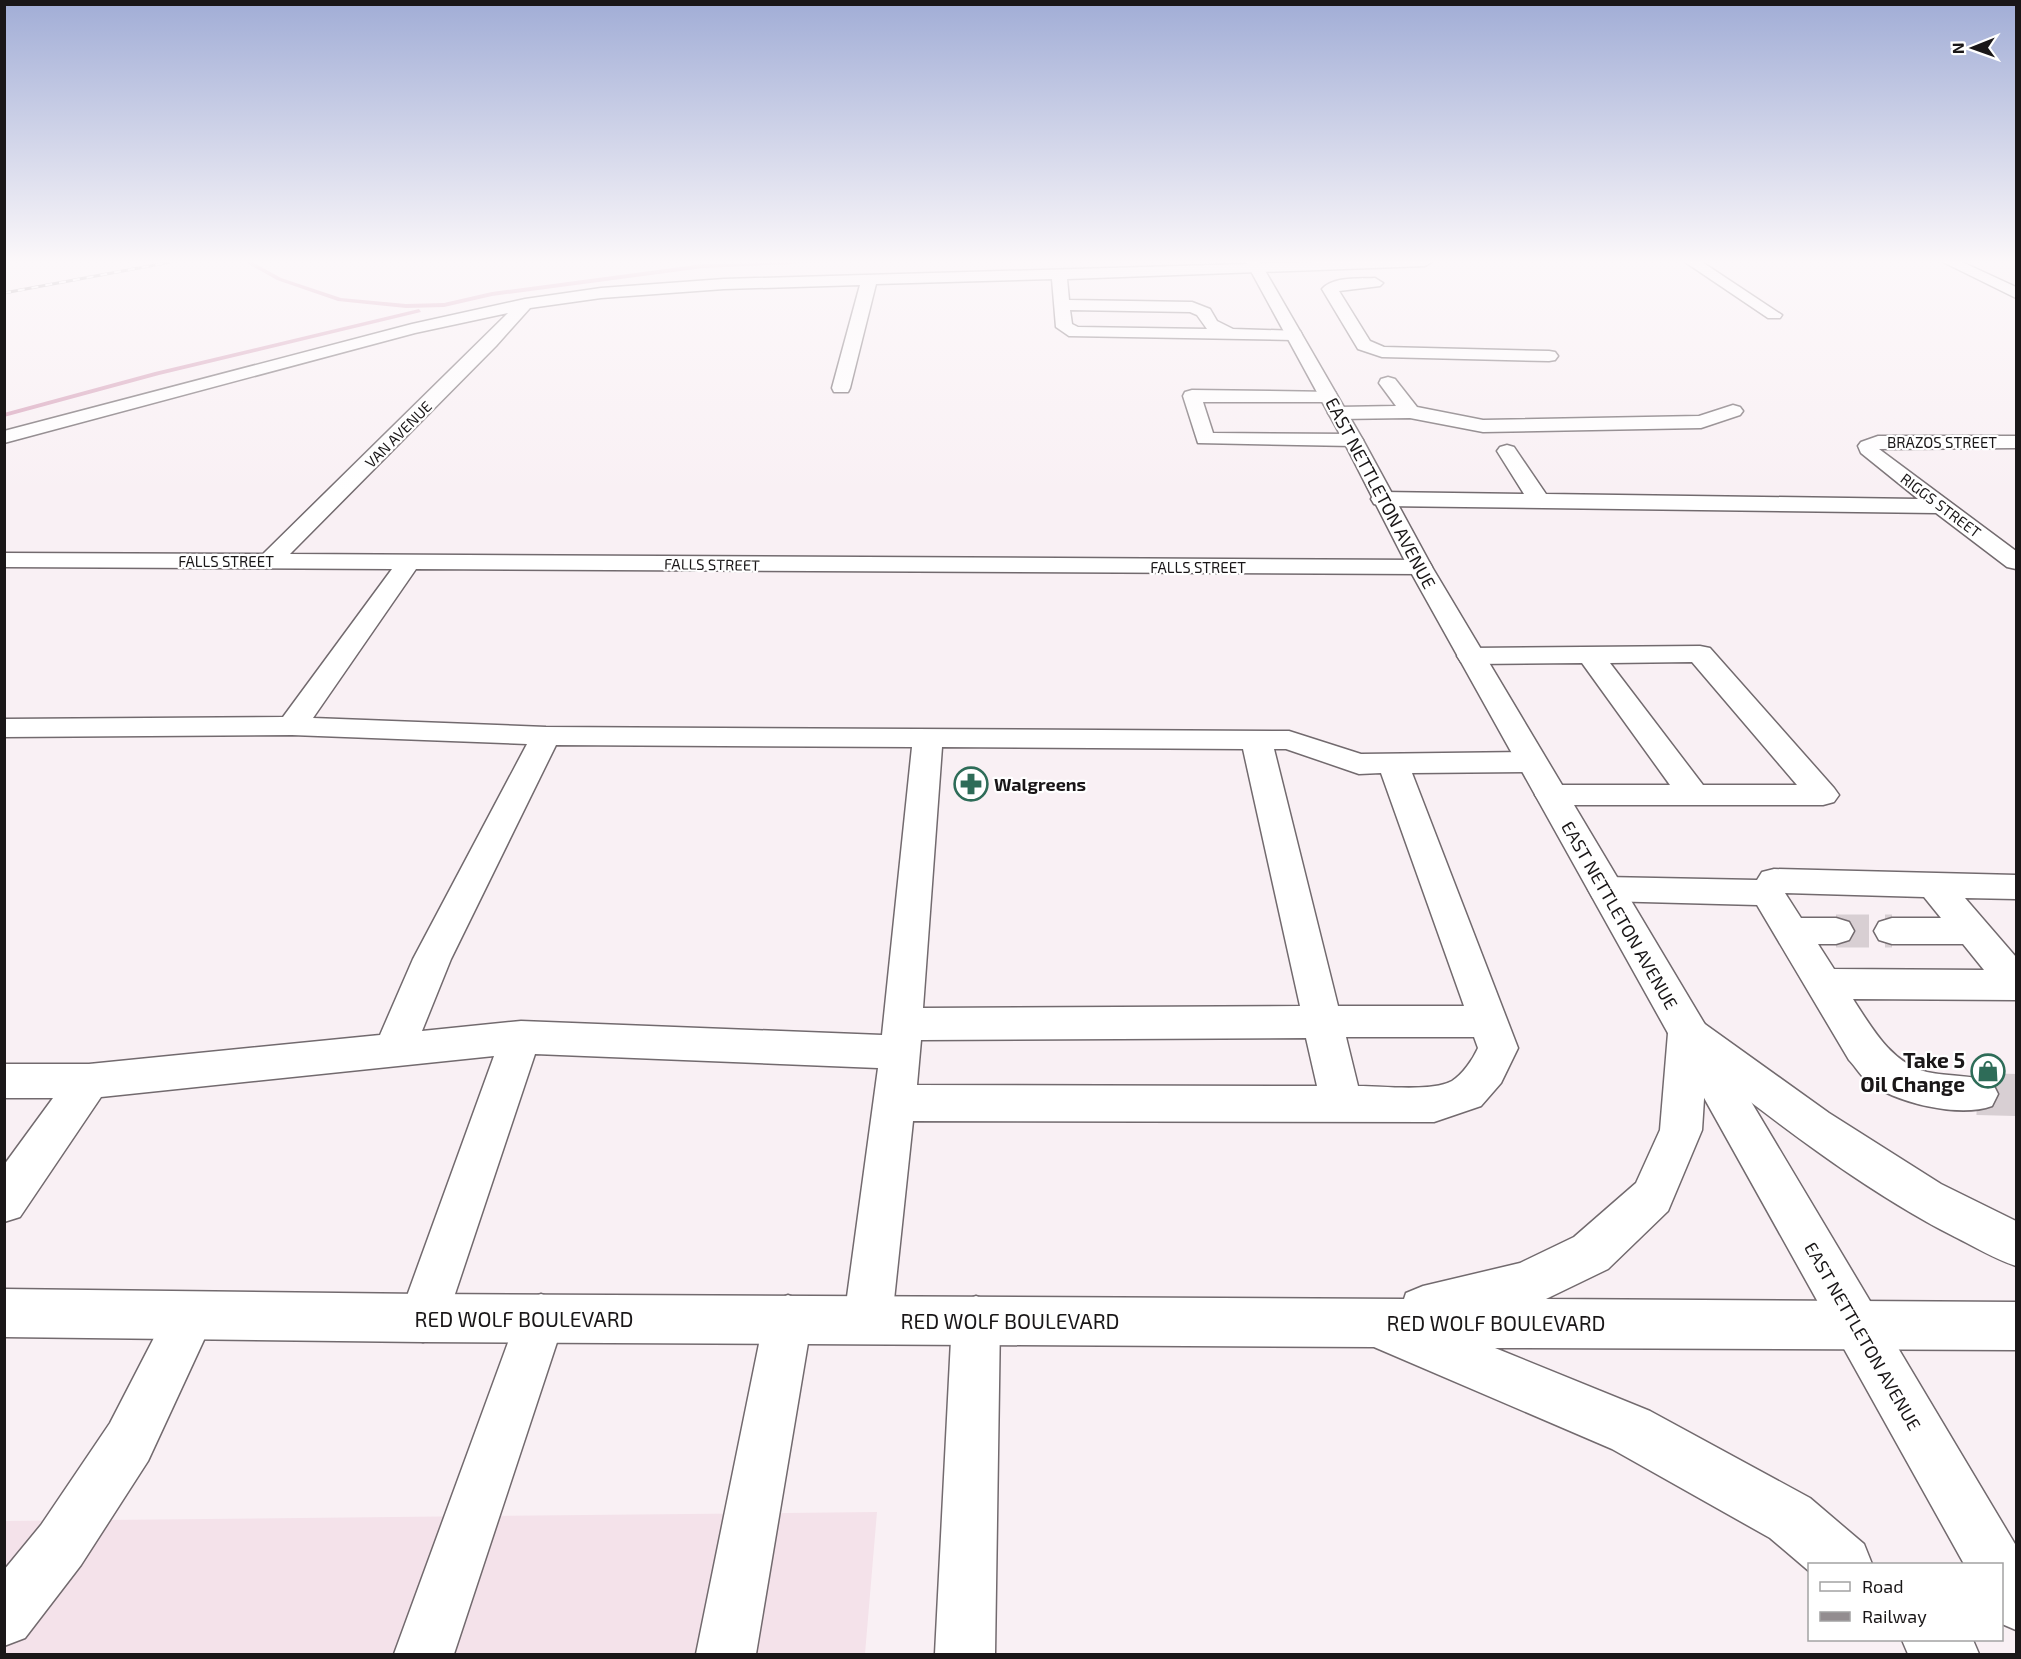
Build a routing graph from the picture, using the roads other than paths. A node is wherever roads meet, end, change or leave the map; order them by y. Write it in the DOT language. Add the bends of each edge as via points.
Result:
graph roads {
  1 [pos="373,339"];
  2 [pos="492,339"];
  3 [pos="854,339"];
  4 [pos="1297,339"];
  5 [pos="1361,339"];
  6 [pos="1549,356"];
  7 [pos="1388,383"];
  8 [pos="841,388"];
  9 [pos="1333,404"];
  10 [pos="1733,411"];
  11 [pos="1410,412"];
  12 [pos="4,437"];
  13 [pos="1353,440"];
  14 [pos="2016,442"];
  15 [pos="1868,446"];
  16 [pos="1507,451"];
  17 [pos="1382,499"];
  18 [pos="1539,501"];
  19 [pos="1941,506"];
  20 [pos="4,560"];
  21 [pos="410,561"];
  22 [pos="269,562"];
  23 [pos="2016,562"];
  24 [pos="1420,567"];
  25 [pos="1590,655"];
  26 [pos="1471,656"];
  27 [pos="292,726"];
  28 [pos="4,728"];
  29 [pos="546,736"];
  30 [pos="928,738"];
  31 [pos="1256,739"];
  32 [pos="1393,764"];
  33 [pos="1541,779"];
  34 [pos="1694,795"];
  35 [pos="1934,885"];
  36 [pos="2016,887"];
  37 [pos="1605,889"];
  38 [pos="1767,893"];
  39 [pos="1790,931"];
  40 [pos="1836,931"];
  41 [pos="1892,931"];
  42 [pos="1973,931"];
  43 [pos="2016,983"];
  44 [pos="1823,984"];
  45 [pos="1490,1021"];
  46 [pos="1320,1022"];
  47 [pos="1688,1033"];
  48 [pos="521,1037"];
  49 [pos="900,1038"];
  50 [pos="394,1050"];
  51 [pos="4,1081"];
  52 [pos="89,1081"];
  53 [pos="1977,1094"];
  54 [pos="894,1103"];
  55 [pos="1342,1104"];
  56 [pos="4,1202"];
  57 [pos="2016,1244"];
  58 [pos="4,1313"];
  59 [pos="191,1316"];
  60 [pos="423,1318"];
  61 [pos="542,1318"];
  62 [pos="788,1319"];
  63 [pos="868,1319"];
  64 [pos="976,1320"];
  65 [pos="1372,1322"];
  66 [pos="1857,1325"];
  67 [pos="2016,1326"];
  68 [pos="1843,1563"];
  69 [pos="1994,1563"];
  70 [pos="2003,1578"];
  71 [pos="2016,1601"];
  72 [pos="4,1617"];
  73 [pos="1933,1641"];
  74 [pos="424,1654"];
  75 [pos="726,1654"];
  76 [pos="965,1654"];
  77 [pos="1949,1654"];
  1 -- 12 [label="main road"];
  2 -- 22 [label="main road, VAN AVENUE"];
  3 -- 8 [label="main road"];
  4 -- 9 [label="main road, EAST NETTLETON AVENUE"];
  5 -- 6 [label="main road" via="1364,345 1382,352"];
  7 -- 11 [label="main road"];
  9 -- 11 [label="main road"];
  9 -- 13 [label="main road, EAST NETTLETON AVENUE"];
  9 -- 13 [label="main road" via="1192,396 1205,439"];
  10 -- 11 [label="main road" via="1701,422 1483,426"];
  13 -- 17 [label="main road, EAST NETTLETON AVENUE"];
  14 -- 15 [label="main road, BRAZOS STREET" via="1878,442"];
  15 -- 19 [label="main road, RIGGS STREET" via="1871,453"];
  16 -- 18 [label="main road"];
  17 -- 18 [label="main road"];
  17 -- 24 [label="main road, EAST NETTLETON AVENUE"];
  18 -- 19 [label="main road"];
  19 -- 23 [label="main road, RIGGS STREET"];
  20 -- 22 [label="main road, FALLS STREET"];
  21 -- 22 [label="main road, FALLS STREET"];
  21 -- 24 [label="main road, FALLS STREET"];
  21 -- 27 [label="main road"];
  24 -- 26 [label="main road, EAST NETTLETON AVENUE"];
  25 -- 26 [label="main road"];
  25 -- 34 [label="main road"];
  25 -- 34 [label="main road" via="1700,654 1823,795"];
  26 -- 33 [label="main road, EAST NETTLETON AVENUE"];
  27 -- 28 [label="main road"];
  27 -- 29 [label="main road"];
  29 -- 30 [label="main road"];
  29 -- 50 [label="main road" via="432,959"];
  30 -- 31 [label="main road"];
  30 -- 49 [label="main road"];
  31 -- 32 [label="main road" via="1289,740 1359,764"];
  31 -- 46 [label="main road"];
  32 -- 33 [label="main road"];
  32 -- 45 [label="main road"];
  33 -- 34 [label="main road"];
  33 -- 37 [label="main road, EAST NETTLETON AVENUE"];
  35 -- 36 [label="main road"];
  35 -- 38 [label="main road" via="1774,881"];
  35 -- 42 [label="main road"];
  37 -- 38 [label="main road"];
  37 -- 47 [label="main road, EAST NETTLETON AVENUE"];
  38 -- 39 [label="main road"];
  39 -- 40 [label="main road"];
  39 -- 44 [label="main road"];
  41 -- 42 [label="main road"];
  42 -- 43 [label="main road"];
  43 -- 44 [label="main road"];
  44 -- 53 [label="main road" via="1863,1048 1882,1069 1926,1089"];
  45 -- 46 [label="main road"];
  45 -- 55 [label="main road" via="1498,1048 1487,1071 1466,1094 1434,1104"];
  46 -- 49 [label="main road"];
  46 -- 55 [label="main road"];
  47 -- 57 [label="main road" via="1814,1126 1925,1199"];
  47 -- 65 [label="main road" via="1681,1130 1652,1197 1591,1252 1525,1285"];
  47 -- 66 [label="main road, EAST NETTLETON AVENUE"];
  48 -- 49 [label="main road"];
  48 -- 50 [label="main road"];
  48 -- 60 [label="main road"];
  49 -- 54 [label="main road"];
  50 -- 52 [label="main road"];
  51 -- 52 [label="main road"];
  52 -- 56 [label="main road"];
  54 -- 55 [label="main road"];
  54 -- 63 [label="main road"];
  58 -- 59 [label="main road, RED WOLF BOULEVARD"];
  59 -- 60 [label="main road, RED WOLF BOULEVARD"];
  59 -- 72 [label="main road" via="129,1442 61,1545"];
  60 -- 61 [label="main road, RED WOLF BOULEVARD"];
  61 -- 62 [label="main road, RED WOLF BOULEVARD"];
  61 -- 74 [label="main road"];
  62 -- 63 [label="main road, RED WOLF BOULEVARD"];
  62 -- 75 [label="main road"];
  63 -- 64 [label="main road, RED WOLF BOULEVARD"];
  64 -- 65 [label="main road, RED WOLF BOULEVARD"];
  64 -- 76 [label="main road"];
  65 -- 66 [label="main road, RED WOLF BOULEVARD"];
  65 -- 68 [label="main road" via="1631,1430 1790,1518"];
  66 -- 67 [label="main road, RED WOLF BOULEVARD"];
  66 -- 69 [label="main road, EAST NETTLETON AVENUE"];
  70 -- 71 [label="main road"];
  73 -- 77 [label="main road"];
}
